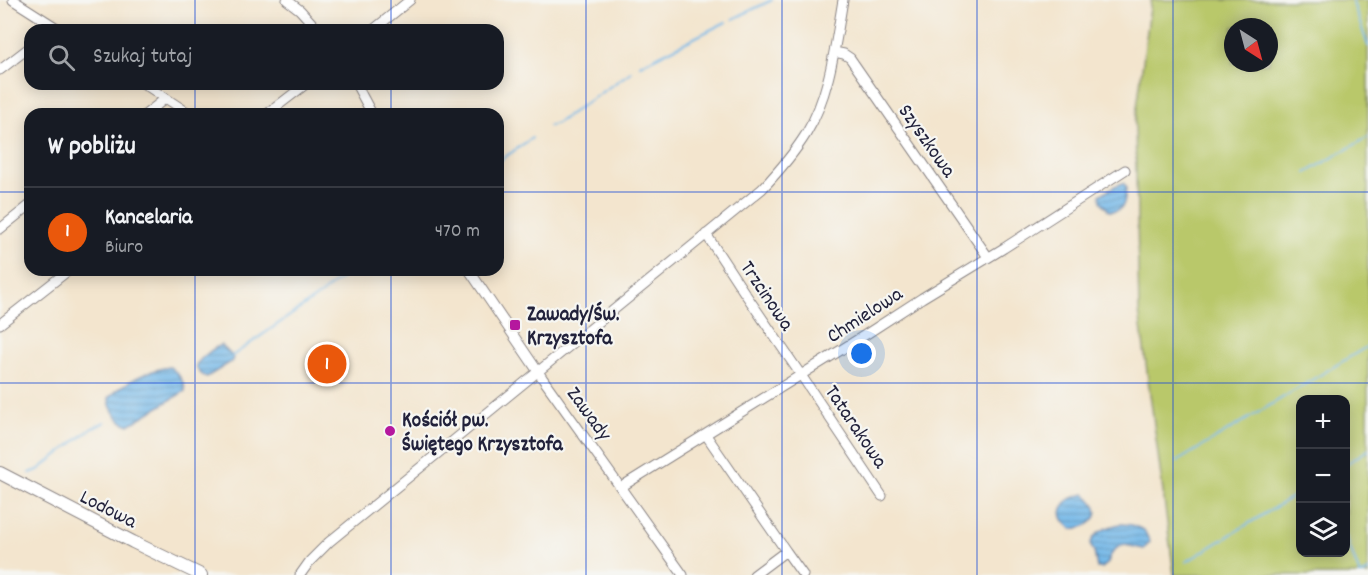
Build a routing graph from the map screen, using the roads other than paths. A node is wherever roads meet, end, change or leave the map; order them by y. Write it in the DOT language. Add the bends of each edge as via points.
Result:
graph roads {
  1 [pos="13,0"];
  2 [pos="287,0"];
  3 [pos="410,0"];
  4 [pos="843,0"];
  5 [pos="49,24"];
  6 [pos="313,24"];
  7 [pos="380,24"];
  8 [pos="24,52"];
  9 [pos="834,52"];
  10 [pos="0,70"];
  11 [pos="153,90"];
  12 [pos="298,90"];
  13 [pos="359,90"];
  14 [pos="166,98"];
  15 [pos="154,108"];
  16 [pos="181,108"];
  17 [pos="275,108"];
  18 [pos="369,108"];
  19 [pos="1125,170"];
  20 [pos="24,210"];
  21 [pos="0,229"];
  22 [pos="706,234"];
  23 [pos="987,257"];
  24 [pos="61,276"];
  25 [pos="473,276"];
  26 [pos="0,324"];
  27 [pos="539,371"];
  28 [pos="801,375"];
  29 [pos="706,435"];
  30 [pos="0,473"];
  31 [pos="621,487"];
  32 [pos="882,496"];
  33 [pos="786,550"];
  34 [pos="201,575"];
  35 [pos="300,575"];
  36 [pos="683,575"];
  37 [pos="754,575"];
  38 [pos="803,575"];
  1 -- 5 [label="street"];
  2 -- 6 [label="street"];
  3 -- 7 [label="street"];
  4 -- 9 [label="street"];
  8 -- 10 [label="street"];
  9 -- 22 [label="street" via="823,98 798,147 762,189"];
  9 -- 23 [label="street, Szyszkowa" via="850,58"];
  11 -- 14 [label="street"];
  12 -- 17 [label="street"];
  13 -- 18 [label="street"];
  14 -- 15 [label="street"];
  14 -- 16 [label="street"];
  19 -- 23 [label="street, Chmielowa"];
  20 -- 21 [label="street"];
  22 -- 27 [label="street"];
  22 -- 28 [label="street, Trzcinowa"];
  23 -- 28 [label="street, Chmielowa"];
  24 -- 26 [label="street"];
  25 -- 27 [label="street, Zawady"];
  27 -- 31 [label="street, Zawady"];
  27 -- 35 [label="street" via="328,542"];
  28 -- 29 [label="street, Chmielowa"];
  28 -- 32 [label="street, Tatarakowa"];
  29 -- 31 [label="street, Chmielowa"];
  29 -- 33 [label="street"];
  30 -- 34 [label="street, Lodowa"];
  31 -- 36 [label="street, Zawady"];
  33 -- 37 [label="street"];
  33 -- 38 [label="street"];
}
